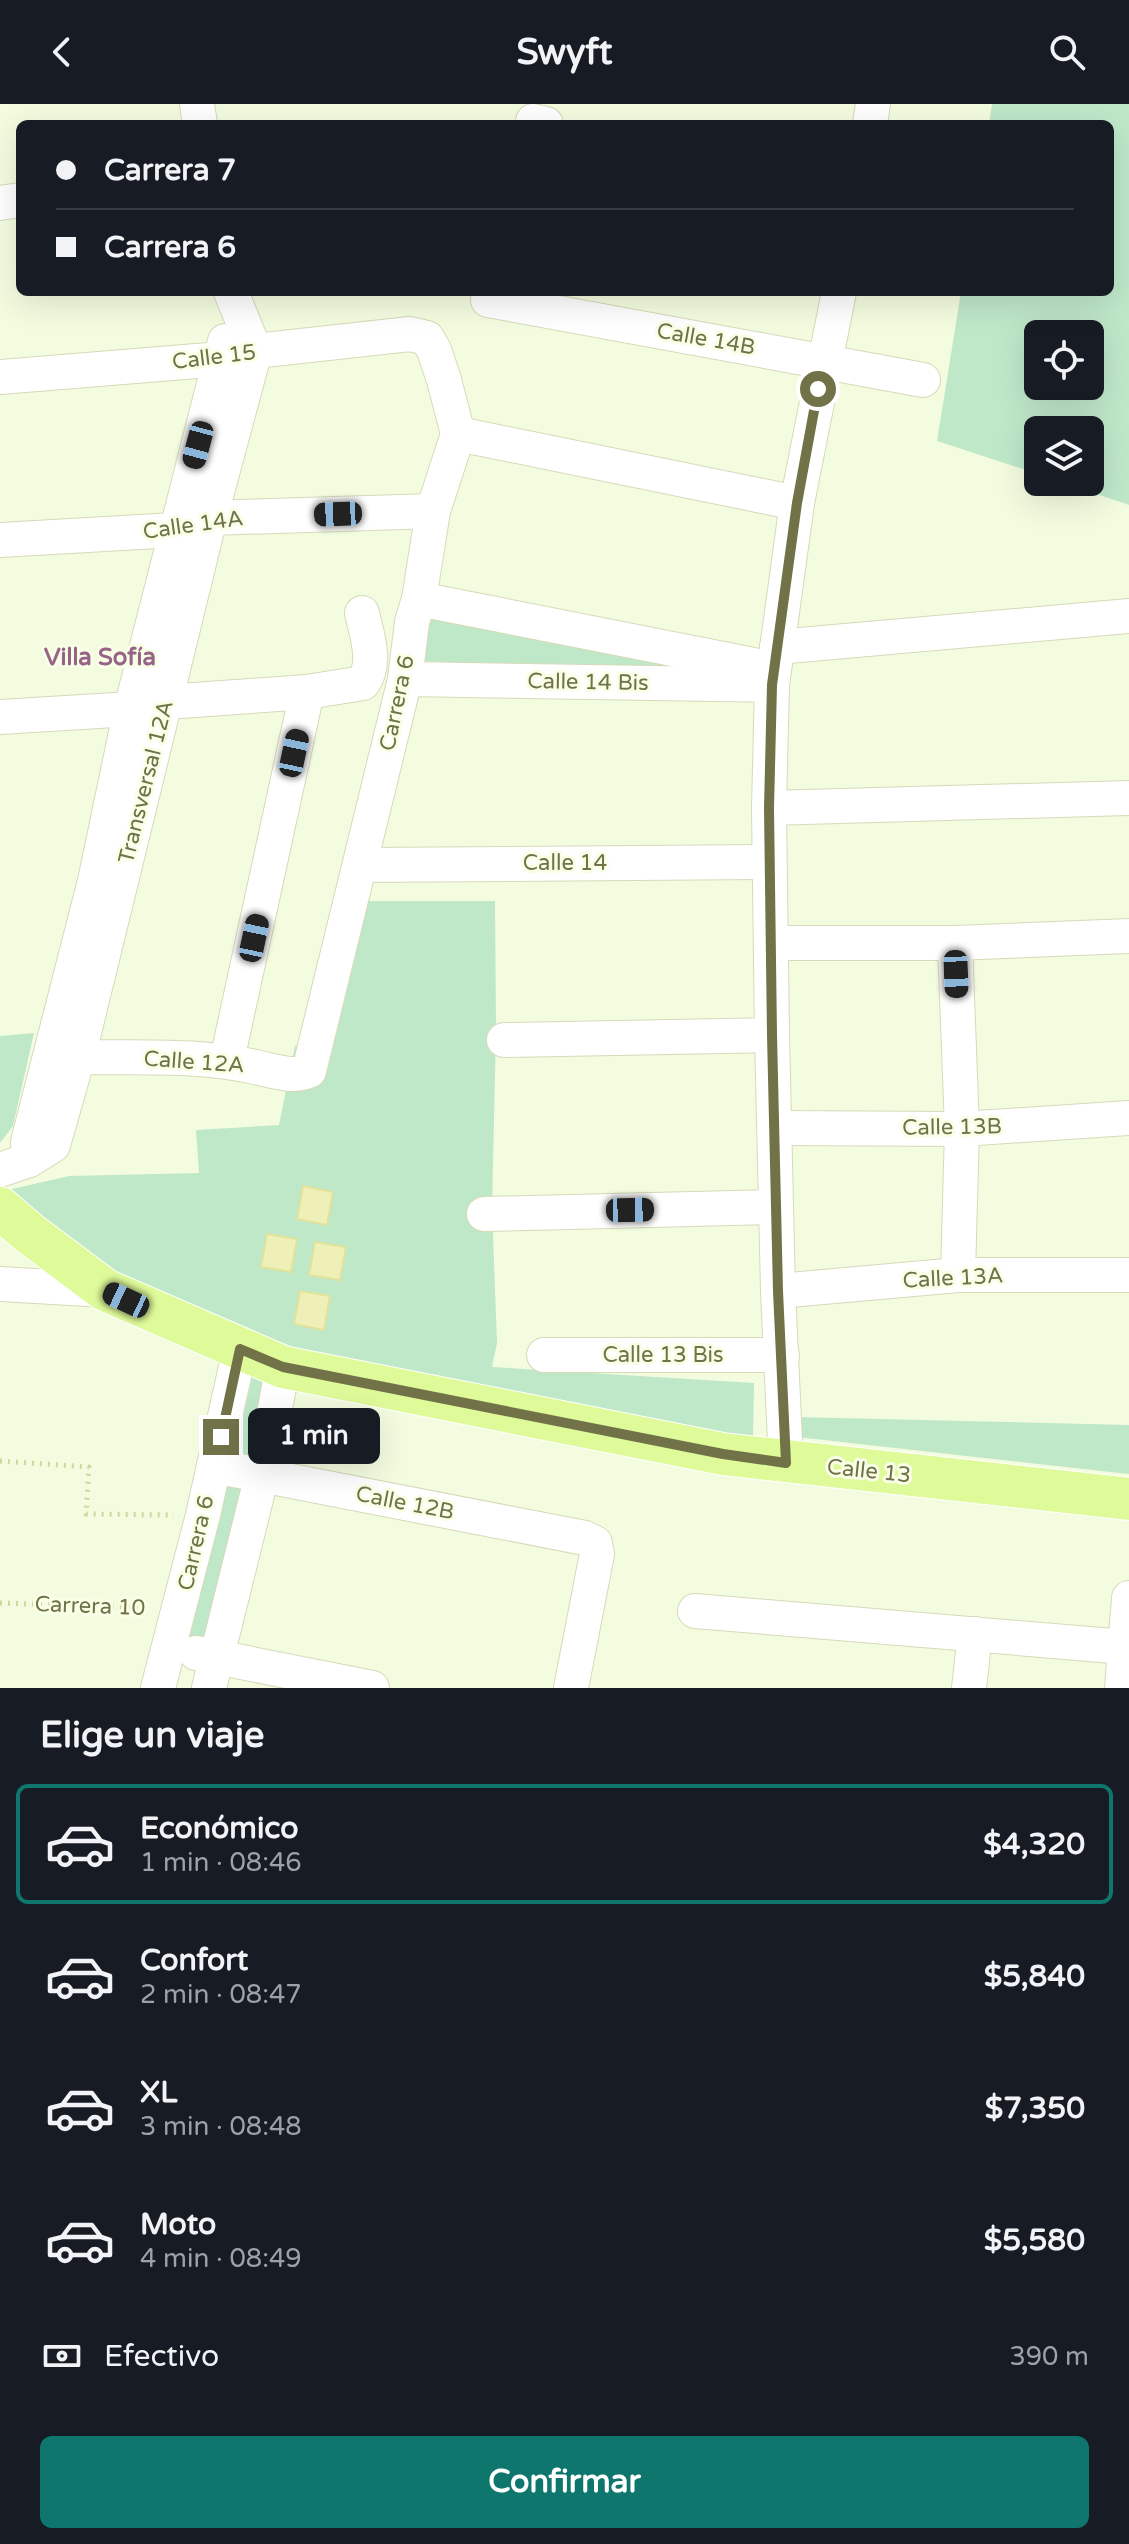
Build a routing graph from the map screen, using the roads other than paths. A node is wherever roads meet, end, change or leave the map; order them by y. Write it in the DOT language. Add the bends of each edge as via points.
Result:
graph roads {
  1 [pos="838,296"];
  2 [pos="232,297"];
  3 [pos="488,300"];
  4 [pos="255,351"];
  5 [pos="221,359"];
  6 [pos="823,360"];
  7 [pos="0,377"];
  8 [pos="923,380"];
  9 [pos="458,434"];
  10 [pos="797,503"];
  11 [pos="433,511"];
  12 [pos="210,518"];
  13 [pos="175,530"];
  14 [pos="0,540"];
  15 [pos="416,611"];
  16 [pos="1129,616"];
  17 [pos="774,667"];
  18 [pos="405,679"];
  19 [pos="307,692"];
  20 [pos="166,702"];
  21 [pos="131,709"];
  22 [pos="0,717"];
  23 [pos="1129,798"];
  24 [pos="769,808"];
  25 [pos="769,862"];
  26 [pos="360,865"];
  27 [pos="1129,936"];
  28 [pos="772,943"];
  29 [pos="955,943"];
  30 [pos="772,1035"];
  31 [pos="504,1040"];
  32 [pos="78,1057"];
  33 [pos="227,1060"];
  34 [pos="309,1071"];
  35 [pos="1129,1118"];
  36 [pos="775,1128"];
  37 [pos="962,1129"];
  38 [pos="15,1165"];
  39 [pos="776,1207"];
  40 [pos="0,1208"];
  41 [pos="484,1214"];
  42 [pos="958,1275"];
  43 [pos="1129,1275"];
  44 [pos="0,1284"];
  45 [pos="105,1290"];
  46 [pos="778,1291"];
  47 [pos="240,1349"];
  48 [pos="544,1355"];
  49 [pos="782,1355"];
  50 [pos="283,1367"];
  51 [pos="786,1463"];
  52 [pos="214,1466"];
  53 [pos="262,1475"];
  54 [pos="1129,1499"];
  55 [pos="1129,1598"];
  56 [pos="695,1611"];
  57 [pos="975,1634"];
  58 [pos="1125,1647"];
  59 [pos="170,1649"];
  60 [pos="213,1672"];
  61 [pos="158,1688"];
  62 [pos="372,1688"];
  63 [pos="571,1688"];
  64 [pos="969,1688"];
  65 [pos="1122,1688"];
  1 -- 6 [label="street"];
  2 -- 4 [label="street, Transversal 12A"];
  2 -- 5 [label="street, Transversal 12A"];
  3 -- 6 [label="street, Calle 14B"];
  4 -- 5 [label="street, Calle 15"];
  4 -- 9 [label="street, Calle 15" via="410,334 427,338"];
  4 -- 12 [label="street, Transversal 12A"];
  5 -- 7 [label="street, Calle 15"];
  5 -- 13 [label="street, Transversal 12A"];
  6 -- 8 [label="street, Calle 14B"];
  6 -- 10 [label="street"];
  9 -- 10 [label="street"];
  9 -- 11 [label="street, Carrera 6"];
  10 -- 17 [label="street"];
  11 -- 12 [label="street, Calle 14A"];
  11 -- 15 [label="street, Carrera 6"];
  12 -- 13 [label="street, Calle 14A"];
  12 -- 20 [label="street, Transversal 12A"];
  13 -- 14 [label="street, Calle 14A"];
  13 -- 21 [label="street, Transversal 12A"];
  15 -- 17 [label="street"];
  15 -- 18 [label="street, Carrera 6"];
  15 -- 19 [label="street" via="366,632 370,673 363,683"];
  16 -- 17 [label="street, Calle 14 Bis"];
  17 -- 18 [label="street, Calle 14 Bis"];
  17 -- 24 [label="street"];
  18 -- 26 [label="street, Carrera 6"];
  19 -- 20 [label="street"];
  19 -- 33 [label="street"];
  20 -- 21 [label="street"];
  20 -- 32 [label="street, Transversal 12A"];
  21 -- 22 [label="street"];
  21 -- 38 [label="street, Transversal 12A" via="95,881 28,1142"];
  23 -- 24 [label="street"];
  24 -- 25 [label="street"];
  25 -- 26 [label="street, Calle 14"];
  25 -- 28 [label="street"];
  26 -- 34 [label="street, Carrera 6"];
  27 -- 29 [label="street"];
  28 -- 29 [label="street"];
  28 -- 30 [label="street"];
  29 -- 37 [label="street"];
  30 -- 31 [label="street"];
  30 -- 36 [label="street"];
  32 -- 33 [label="street, Calle 12A"];
  32 -- 38 [label="street, Transversal 12A" via="53,1145"];
  33 -- 34 [label="street, Calle 12A" via="297,1076"];
  35 -- 37 [label="street, Calle 13B"];
  36 -- 37 [label="street, Calle 13B"];
  36 -- 39 [label="street"];
  37 -- 42 [label="street"];
  39 -- 41 [label="street"];
  39 -- 46 [label="street"];
  40 -- 45 [label="main road, Calle 13"];
  42 -- 43 [label="street, Calle 13A"];
  42 -- 46 [label="street, Calle 13A"];
  44 -- 45 [label="street, Calle 13"];
  45 -- 47 [label="main road, Calle 13"];
  46 -- 49 [label="street"];
  47 -- 50 [label="main road, Calle 13"];
  47 -- 52 [label="street, Carrera 6"];
  48 -- 49 [label="street, Calle 13 Bis"];
  49 -- 51 [label="street"];
  50 -- 51 [label="main road, Calle 13"];
  50 -- 53 [label="street"];
  51 -- 54 [label="main road, Calle 13"];
  52 -- 53 [label="street, Calle 12B"];
  52 -- 59 [label="street, Carrera 6"];
  53 -- 60 [label="street"];
  53 -- 63 [label="street, Calle 12B" via="595,1543"];
  55 -- 58 [label="street"];
  56 -- 57 [label="street"];
  57 -- 58 [label="street"];
  57 -- 64 [label="street"];
  58 -- 65 [label="street"];
  59 -- 60 [label="street"];
  59 -- 61 [label="street, Carrera 6"];
  60 -- 62 [label="street"];
}
